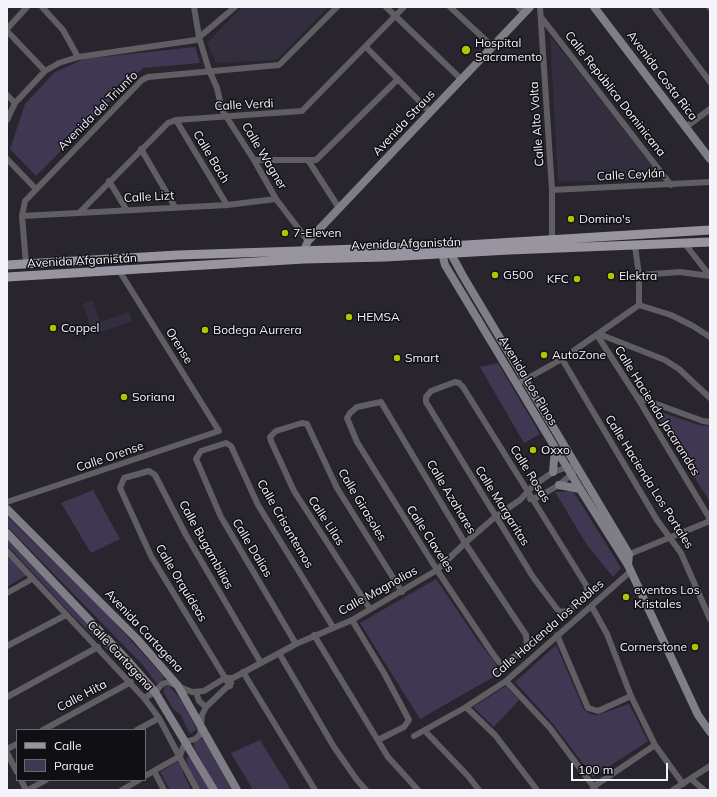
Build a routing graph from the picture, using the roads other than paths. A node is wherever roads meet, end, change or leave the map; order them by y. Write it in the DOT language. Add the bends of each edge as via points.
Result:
graph roads {
  1 [pos="27,7"];
  2 [pos="42,7"];
  3 [pos="194,7"];
  4 [pos="235,7"];
  5 [pos="337,7"];
  6 [pos="386,7"];
  7 [pos="404,7"];
  8 [pos="450,7"];
  9 [pos="540,7"];
  10 [pos="594,7"];
  11 [pos="654,7"];
  12 [pos="524,9"];
  13 [pos="395,16"];
  14 [pos="541,17"];
  15 [pos="7,30"];
  16 [pos="199,37"];
  17 [pos="492,46"];
  18 [pos="366,47"];
  19 [pos="78,57"];
  20 [pos="209,70"];
  21 [pos="45,71"];
  22 [pos="461,78"];
  23 [pos="398,79"];
  24 [pos="710,82"];
  25 [pos="7,95"];
  26 [pos="15,103"];
  27 [pos="710,109"];
  28 [pos="430,112"];
  29 [pos="227,117"];
  30 [pos="7,120"];
  31 [pos="176,120"];
  32 [pos="686,128"];
  33 [pos="141,149"];
  34 [pos="7,159"];
  35 [pos="710,159"];
  36 [pos="254,160"];
  37 [pos="308,160"];
  38 [pos="110,182"];
  39 [pos="710,182"];
  40 [pos="671,184"];
  41 [pos="36,189"];
  42 [pos="552,190"];
  43 [pos="276,199"];
  44 [pos="227,205"];
  45 [pos="175,207"];
  46 [pos="339,208"];
  47 [pos="126,209"];
  48 [pos="80,212"];
  49 [pos="22,216"];
  50 [pos="710,230"];
  51 [pos="552,239"];
  52 [pos="308,241"];
  53 [pos="710,242"];
  54 [pos="685,244"];
  55 [pos="635,246"];
  56 [pos="446,250"];
  57 [pos="304,254"];
  58 [pos="26,264"];
  59 [pos="7,265"];
  60 [pos="120,272"];
  61 [pos="7,274"];
  62 [pos="639,275"];
  63 [pos="710,276"];
  64 [pos="7,278"];
  65 [pos="639,305"];
  66 [pos="598,335"];
  67 [pos="710,337"];
  68 [pos="562,360"];
  69 [pos="525,379"];
  70 [pos="516,384"];
  71 [pos="637,397"];
  72 [pos="710,398"];
  73 [pos="426,402"];
  74 [pos="347,418"];
  75 [pos="710,422"];
  76 [pos="219,431"];
  77 [pos="271,441"];
  78 [pos="555,448"];
  79 [pos="196,459"];
  80 [pos="577,466"];
  81 [pos="569,471"];
  82 [pos="553,472"];
  83 [pos="545,478"];
  84 [pos="559,485"];
  85 [pos="120,488"];
  86 [pos="551,488"];
  87 [pos="580,489"];
  88 [pos="528,491"];
  89 [pos="532,499"];
  90 [pos="520,500"];
  91 [pos="7,502"];
  92 [pos="8,510"];
  93 [pos="495,517"];
  94 [pos="710,520"];
  95 [pos="7,533"];
  96 [pos="670,538"];
  97 [pos="465,543"];
  98 [pos="7,551"];
  99 [pos="625,556"];
  100 [pos="630,568"];
  101 [pos="437,570"];
  102 [pos="32,579"];
  103 [pos="402,592"];
  104 [pos="7,593"];
  105 [pos="592,607"];
  106 [pos="370,609"];
  107 [pos="568,611"];
  108 [pos="66,615"];
  109 [pos="352,620"];
  110 [pos="710,620"];
  111 [pos="333,627"];
  112 [pos="556,635"];
  113 [pos="314,636"];
  114 [pos="296,644"];
  115 [pos="7,646"];
  116 [pos="98,648"];
  117 [pos="279,652"];
  118 [pos="261,663"];
  119 [pos="504,665"];
  120 [pos="243,672"];
  121 [pos="225,678"];
  122 [pos="233,678"];
  123 [pos="506,681"];
  124 [pos="131,682"];
  125 [pos="178,686"];
  126 [pos="230,686"];
  127 [pos="155,692"];
  128 [pos="196,692"];
  129 [pos="631,696"];
  130 [pos="7,697"];
  131 [pos="144,698"];
  132 [pos="206,707"];
  133 [pos="466,707"];
  134 [pos="159,718"];
  135 [pos="202,725"];
  136 [pos="44,729"];
  137 [pos="139,729"];
  138 [pos="425,731"];
  139 [pos="710,732"];
  140 [pos="414,736"];
  141 [pos="378,740"];
  142 [pos="185,742"];
  143 [pos="16,744"];
  144 [pos="655,745"];
  145 [pos="7,749"];
  146 [pos="7,753"];
  147 [pos="180,756"];
  148 [pos="710,766"];
  149 [pos="16,770"];
  150 [pos="154,771"];
  151 [pos="146,775"];
  152 [pos="691,779"];
  153 [pos="22,781"];
  154 [pos="44,781"];
  155 [pos="137,781"];
  156 [pos="683,784"];
  157 [pos="595,788"];
  158 [pos="27,790"];
  159 [pos="122,790"];
  160 [pos="164,790"];
  161 [pos="197,790"];
  162 [pos="214,790"];
  163 [pos="237,790"];
  164 [pos="315,790"];
  165 [pos="366,790"];
  166 [pos="418,790"];
  167 [pos="479,790"];
  168 [pos="537,790"];
  169 [pos="673,790"];
  170 [pos="704,790"];
  1 -- 15 [label="street"];
  2 -- 19 [label="street" via="63,30"];
  3 -- 16 [label="street, Calle Wagner"];
  4 -- 16 [label="street"];
  5 -- 20 [label="street, Avenida del Triunfo" via="279,65"];
  6 -- 13 [label="street"];
  7 -- 13 [label="street, Calle Verdi"];
  8 -- 17 [label="street"];
  9 -- 14 [label="street, Calle Alto Volta"];
  10 -- 32 [label="street, Avenida Costa Rica"];
  11 -- 24 [label="street"];
  12 -- 17 [label="street, Avenida Straus"];
  13 -- 18 [label="street, Calle Verdi"];
  13 -- 22 [label="street"];
  14 -- 40 [label="street, Calle República Dominicana"];
  14 -- 42 [label="street, Calle Alto Volta"];
  15 -- 21 [label="street"];
  16 -- 19 [label="street" via="196,40"];
  16 -- 20 [label="street, Calle Wagner"];
  17 -- 22 [label="street, Avenida Straus"];
  18 -- 23 [label="street"];
  18 -- 29 [label="street, Calle Verdi" via="302,111"];
  19 -- 21 [label="street"];
  20 -- 29 [label="street, Calle Wagner" via="217,88 222,110"];
  20 -- 41 [label="street, Avenida del Triunfo" via="148,77 142,80"];
  21 -- 26 [label="street"];
  22 -- 28 [label="street, Avenida Straus"];
  23 -- 28 [label="street"];
  23 -- 37 [label="street" via="316,160"];
  25 -- 26 [label="street"];
  26 -- 30 [label="street"];
  27 -- 32 [label="street"];
  28 -- 46 [label="street, Avenida Straus"];
  29 -- 31 [label="street, Calle Verdi"];
  29 -- 36 [label="street, Calle Wagner"];
  31 -- 33 [label="street, Calle Verdi" via="168,122"];
  31 -- 44 [label="street, Calle Bach"];
  32 -- 35 [label="street, Avenida Costa Rica"];
  33 -- 38 [label="street, Calle Verdi"];
  33 -- 45 [label="street"];
  34 -- 41 [label="street"];
  36 -- 37 [label="street"];
  36 -- 43 [label="street, Calle Wagner"];
  37 -- 46 [label="street"];
  38 -- 47 [label="street"];
  38 -- 48 [label="street, Calle Verdi"];
  39 -- 40 [label="street, Calle Ceylán"];
  40 -- 42 [label="street, Calle Ceylán"];
  41 -- 49 [label="street, Avenida del Triunfo" via="25,201"];
  42 -- 51 [label="street, Calle Alto Volta"];
  43 -- 44 [label="street, Calle Lizt"];
  43 -- 52 [label="street, Calle Wagner"];
  44 -- 45 [label="street, Calle Lizt"];
  45 -- 47 [label="street, Calle Lizt"];
  46 -- 52 [label="street, Avenida Straus"];
  47 -- 48 [label="street, Calle Lizt"];
  48 -- 49 [label="street, Calle Lizt"];
  49 -- 58 [label="street, Avenida del Triunfo"];
  50 -- 51 [label="main road, Avenida Afganistán"];
  51 -- 56 [label="main road, Avenida Afganistán"];
  52 -- 57 [label="street, Avenida Straus"];
  53 -- 54 [label="main road, Avenida Afganistán"];
  54 -- 55 [label="main road, Avenida Afganistán"];
  54 -- 63 [label="street"];
  55 -- 56 [label="main road, Avenida Afganistán"];
  55 -- 62 [label="street"];
  56 -- 57 [label="main road, Avenida Afganistán"];
  56 -- 69 [label="street, Avenida Los Pinos"];
  56 -- 70 [label="street, Avenida Los Pinos" via="445,265"];
  57 -- 58 [label="main road, Avenida Afganistán"];
  57 -- 60 [label="main road, Avenida Afganistán"];
  58 -- 59 [label="main road, Avenida Afganistán"];
  58 -- 61 [label="main road" via="18,272"];
  60 -- 64 [label="main road, Avenida Afganistán"];
  60 -- 76 [label="street, Orense"];
  62 -- 63 [label="street" via="680,272"];
  62 -- 65 [label="street"];
  65 -- 66 [label="street"];
  65 -- 67 [label="street" via="671,315"];
  66 -- 68 [label="street"];
  66 -- 71 [label="street, Calle Hacienda Jacarandas"];
  66 -- 72 [label="street" via="665,360 679,369"];
  68 -- 69 [label="street"];
  68 -- 96 [label="street, Calle Hacienda Los Portales"];
  69 -- 70 [label="street"];
  69 -- 80 [label="street, Avenida Los Pinos"];
  70 -- 78 [label="street, Avenida Los Pinos"];
  71 -- 75 [label="street"];
  71 -- 94 [label="street, Calle Hacienda Jacarandas"];
  73 -- 88 [label="street, Calle Rosas" via="426,397 431,391 455,382 461,384"];
  73 -- 93 [label="street, Calle Margaritas"];
  74 -- 97 [label="street, Calle Azahares" via="357,407 378,402 383,404"];
  74 -- 101 [label="street, Calle Claveles" via="356,442"];
  76 -- 91 [label="street, Calle Orense"];
  77 -- 103 [label="street, Calle Girasoles" via="270,437 276,431 302,423 307,424 337,488"];
  77 -- 106 [label="street, Calle Lilas" via="294,491"];
  78 -- 81 [label="street, Avenida Los Pinos"];
  78 -- 82 [label="street"];
  79 -- 111 [label="street, Calle Crisantemos" via="200,451 226,443 231,446 258,505"];
  79 -- 114 [label="street, Calle Dalias" via="221,517"];
  80 -- 81 [label="street"];
  80 -- 99 [label="street, Avenida Los Pinos"];
  81 -- 82 [label="street, Calle Magnolias"];
  81 -- 84 [label="street, Calle Magnolias"];
  81 -- 87 [label="street, Avenida Los Pinos"];
  82 -- 83 [label="street, Calle Magnolias"];
  83 -- 86 [label="street"];
  83 -- 88 [label="street, Calle Magnolias"];
  84 -- 86 [label="street, Calle Magnolias"];
  84 -- 87 [label="street"];
  85 -- 118 [label="street, Calle Bugambilias" via="124,478 129,475 149,471 155,475 186,535"];
  85 -- 121 [label="street, Calle Orquídeas" via="150,556"];
  86 -- 89 [label="street, Calle Magnolias"];
  87 -- 99 [label="street, Avenida Los Pinos"];
  88 -- 89 [label="street, Calle Rosas"];
  88 -- 90 [label="street, Calle Magnolias"];
  89 -- 90 [label="street, Calle Magnolias"];
  89 -- 107 [label="street, Calle Rosas" via="587,589 586,596"];
  90 -- 93 [label="street, Calle Magnolias"];
  92 -- 125 [label="street, Avenida Cartagena" via="137,639"];
  93 -- 97 [label="street, Calle Magnolias"];
  93 -- 107 [label="street, Calle Margaritas" via="533,577 557,609 560,612"];
  94 -- 96 [label="street"];
  95 -- 127 [label="street"];
  96 -- 99 [label="street"];
  96 -- 110 [label="street, Calle Hacienda Los Portales" via="686,564"];
  97 -- 101 [label="street, Calle Magnolias"];
  97 -- 119 [label="street, Calle Azahares" via="526,635 527,646"];
  98 -- 102 [label="street, Calle Cartagena"];
  99 -- 100 [label="street, Avenida Los Pinos"];
  100 -- 105 [label="street, Calle Hacienda los Robles"];
  100 -- 139 [label="street, Avenida Los Pinos" via="698,715"];
  101 -- 103 [label="street, Calle Magnolias"];
  101 -- 119 [label="street, Calle Claveles" via="492,654"];
  102 -- 104 [label="street"];
  102 -- 108 [label="street, Calle Cartagena"];
  103 -- 106 [label="street, Calle Magnolias"];
  105 -- 112 [label="street, Calle Hacienda los Robles"];
  105 -- 129 [label="street" via="607,634"];
  106 -- 109 [label="street, Calle Magnolias"];
  108 -- 115 [label="street"];
  108 -- 116 [label="street, Calle Cartagena"];
  109 -- 111 [label="street, Calle Magnolias"];
  109 -- 141 [label="street" via="409,720 404,727"];
  111 -- 113 [label="street, Calle Magnolias"];
  112 -- 123 [label="street, Calle Hacienda los Robles"];
  112 -- 129 [label="street" via="588,708 598,711"];
  113 -- 114 [label="street, Calle Magnolias"];
  113 -- 141 [label="street"];
  114 -- 117 [label="street, Calle Magnolias"];
  116 -- 124 [label="street, Calle Cartagena"];
  116 -- 130 [label="street"];
  117 -- 118 [label="street, Calle Magnolias"];
  117 -- 165 [label="street" via="334,747"];
  118 -- 120 [label="street, Calle Magnolias"];
  120 -- 122 [label="street, Calle Magnolias"];
  120 -- 164 [label="street"];
  121 -- 122 [label="street"];
  121 -- 126 [label="street, Calle Orquídeas"];
  121 -- 128 [label="street" via="204,691"];
  122 -- 126 [label="street"];
  123 -- 133 [label="street, Calle Hacienda los Robles"];
  123 -- 157 [label="street" via="550,728"];
  124 -- 131 [label="street, Calle Cartagena"];
  124 -- 136 [label="street, Calle Hita"];
  125 -- 127 [label="street" via="166,682"];
  125 -- 128 [label="street"];
  125 -- 135 [label="street, Avenida Cartagena"];
  126 -- 132 [label="street"];
  127 -- 131 [label="street"];
  127 -- 142 [label="street"];
  128 -- 132 [label="street" via="199,701"];
  129 -- 144 [label="street"];
  131 -- 134 [label="street, Calle Cartagena"];
  132 -- 135 [label="street"];
  133 -- 138 [label="street, Calle Hacienda los Robles"];
  133 -- 168 [label="street" via="494,735"];
  134 -- 137 [label="street"];
  134 -- 147 [label="street, Calle Cartagena"];
  135 -- 142 [label="street" via="200,735"];
  135 -- 163 [label="street, Avenida Cartagena"];
  138 -- 140 [label="street, Calle Hacienda los Robles"];
  138 -- 167 [label="street"];
  141 -- 166 [label="street" via="388,757"];
  142 -- 147 [label="street"];
  142 -- 162 [label="street"];
  143 -- 145 [label="street"];
  144 -- 156 [label="street"];
  144 -- 157 [label="street"];
  146 -- 149 [label="street"];
  147 -- 150 [label="street"];
  147 -- 161 [label="street, Calle Cartagena"];
  148 -- 152 [label="street"];
  150 -- 151 [label="street"];
  150 -- 160 [label="street"];
  152 -- 156 [label="street"];
  152 -- 170 [label="street"];
  153 -- 158 [label="street"];
  154 -- 158 [label="street"];
  155 -- 159 [label="street"];
  156 -- 169 [label="street"];
}
